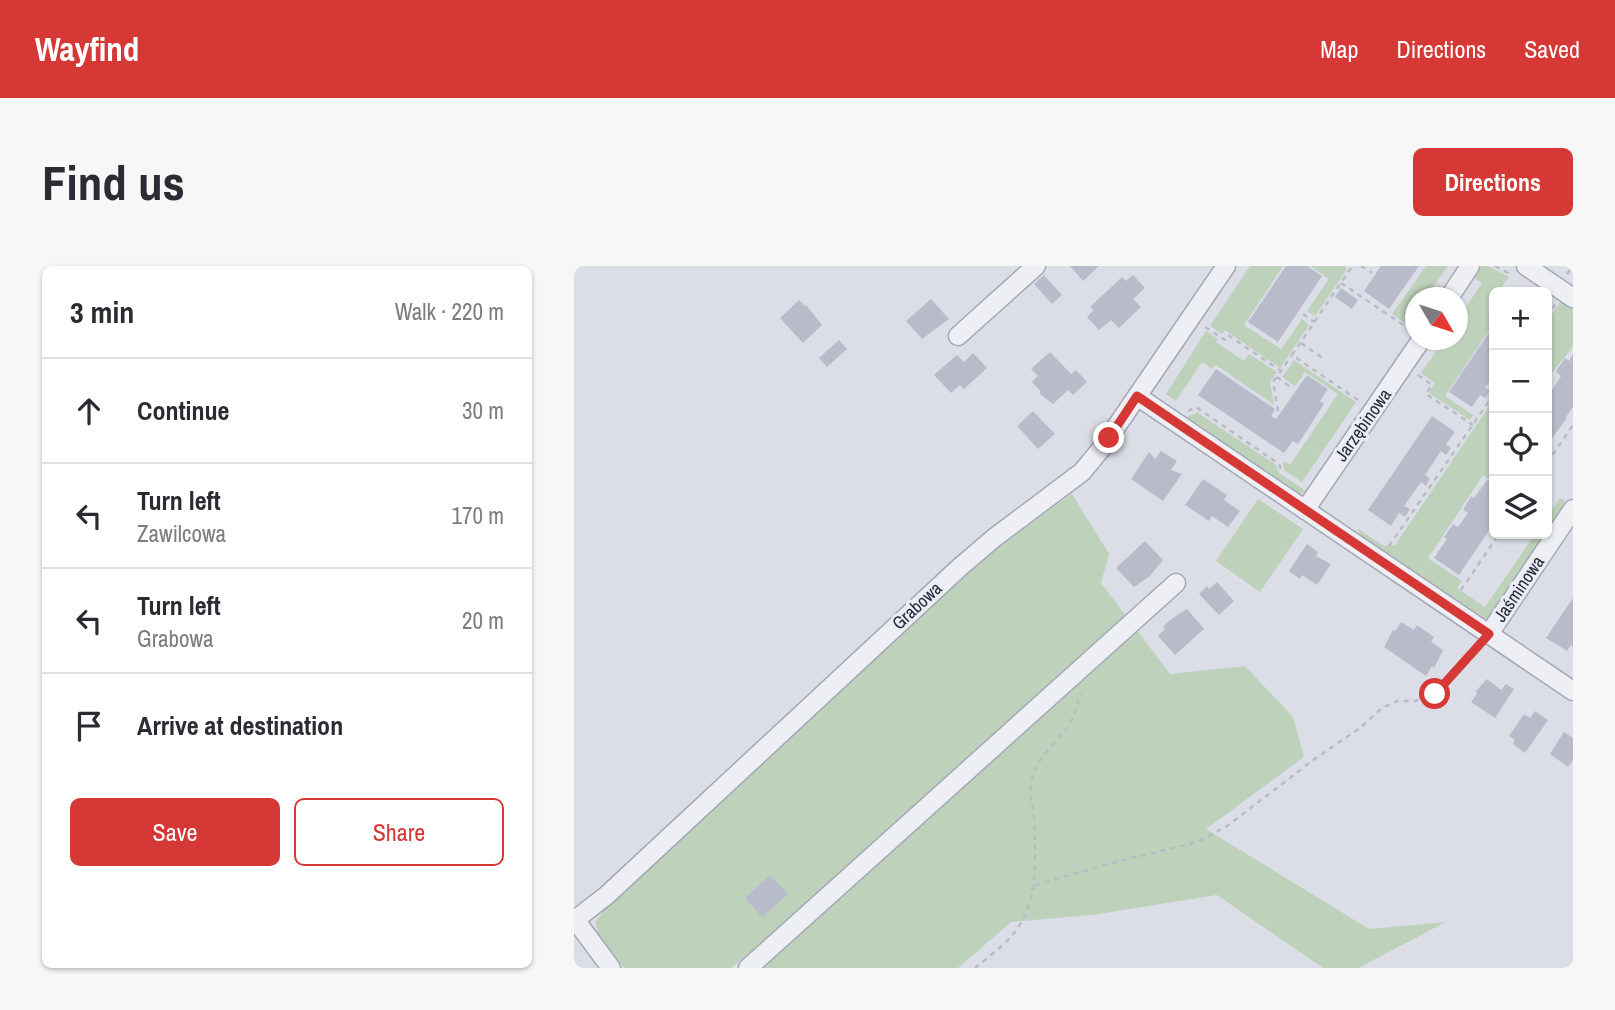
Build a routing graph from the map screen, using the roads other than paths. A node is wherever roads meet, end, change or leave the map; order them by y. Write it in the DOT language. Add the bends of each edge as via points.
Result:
graph roads {
  1 [pos="1036,266"];
  2 [pos="1225,266"];
  3 [pos="1470,266"];
  4 [pos="1526,266"];
  5 [pos="1456,287"];
  6 [pos="1573,298"];
  7 [pos="958,336"];
  8 [pos="1409,350"];
  9 [pos="1137,396"];
  10 [pos="1573,509"];
  11 [pos="1304,510"];
  12 [pos="1177,583"];
  13 [pos="1489,634"];
  14 [pos="1573,691"];
  15 [pos="575,919"];
  16 [pos="611,968"];
  17 [pos="748,968"];
  1 -- 7 [label="street"];
  2 -- 9 [label="street, Grabowa"];
  3 -- 5 [label="street"];
  4 -- 6 [label="street"];
  8 -- 11 [label="street, Jarzębinowa" via="1404,365"];
  9 -- 11 [label="street"];
  9 -- 15 [label="street, Grabowa" via="1084,470 960,567 607,895"];
  10 -- 13 [label="street, Jaśminowa"];
  11 -- 13 [label="street"];
  12 -- 17 [label="street"];
  13 -- 14 [label="street"];
  15 -- 16 [label="street"];
}
